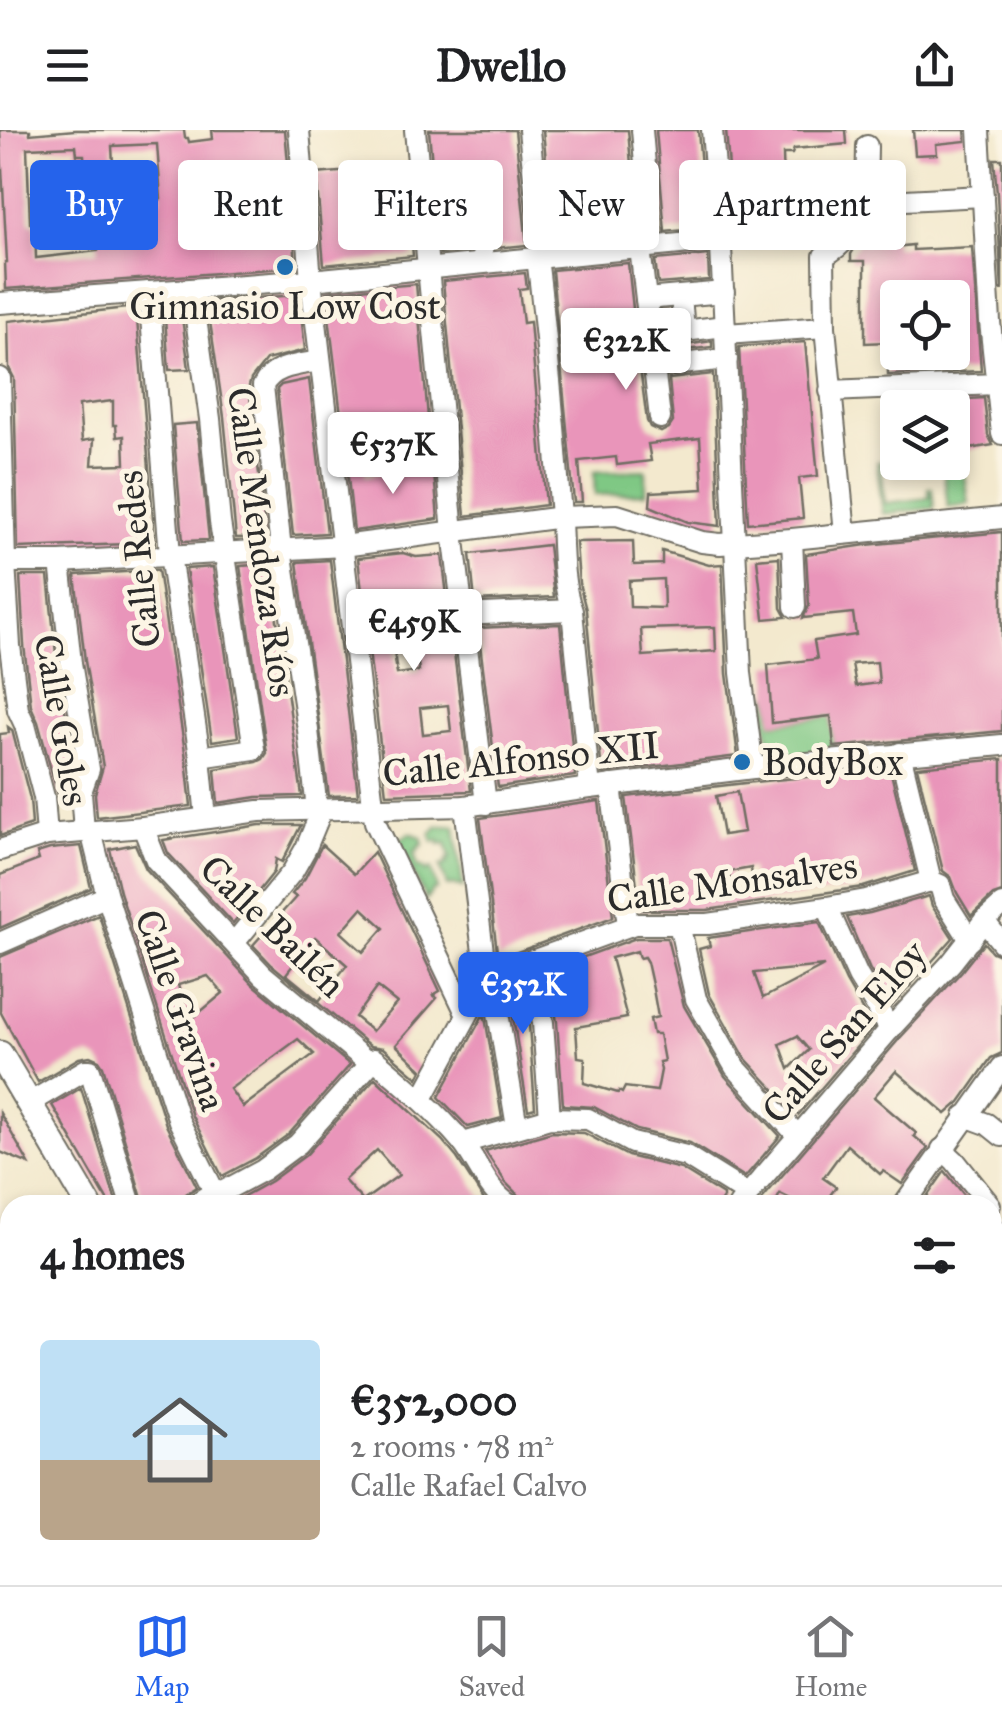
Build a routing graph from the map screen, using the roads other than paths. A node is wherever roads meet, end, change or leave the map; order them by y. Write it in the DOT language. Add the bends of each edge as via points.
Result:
graph roads {
  1 [pos="299,130"];
  2 [pos="415,130"];
  3 [pos="529,130"];
  4 [pos="642,130"];
  5 [pos="712,130"];
  6 [pos="979,130"];
  7 [pos="867,146"];
  8 [pos="643,160"];
  9 [pos="714,160"];
  10 [pos="867,160"];
  11 [pos="982,196"];
  12 [pos="906,200"];
  13 [pos="482,250"];
  14 [pos="614,250"];
  15 [pos="646,250"];
  16 [pos="722,250"];
  17 [pos="835,250"];
  18 [pos="539,257"];
  19 [pos="483,262"];
  20 [pos="428,267"];
  21 [pos="310,280"];
  22 [pos="192,290"];
  23 [pos="149,292"];
  24 [pos="724,292"];
  25 [pos="681,296"];
  26 [pos="646,299"];
  27 [pos="0,303"];
  28 [pos="996,325"];
  29 [pos="824,328"];
  30 [pos="725,330"];
  31 [pos="727,359"];
  32 [pos="320,361"];
  33 [pos="654,367"];
  34 [pos="0,378"];
  35 [pos="996,384"];
  36 [pos="830,392"];
  37 [pos="0,414"];
  38 [pos="660,418"];
  39 [pos="1002,434"];
  40 [pos="562,516"];
  41 [pos="1002,518"];
  42 [pos="453,532"];
  43 [pos="845,533"];
  44 [pos="792,539"];
  45 [pos="735,543"];
  46 [pos="342,546"];
  47 [pos="281,549"];
  48 [pos="225,554"];
  49 [pos="170,556"];
  50 [pos="5,562"];
  51 [pos="60,562"];
  52 [pos="795,607"];
  53 [pos="571,610"];
  54 [pos="463,614"];
  55 [pos="10,646"];
  56 [pos="0,665"];
  57 [pos="1002,745"];
  58 [pos="900,753"];
  59 [pos="200,756"];
  60 [pos="753,768"];
  61 [pos="600,786"];
  62 [pos="81,792"];
  63 [pos="44,797"];
  64 [pos="476,805"];
  65 [pos="316,810"];
  66 [pos="375,810"];
  67 [pos="206,818"];
  68 [pos="143,827"];
  69 [pos="87,831"];
  70 [pos="47,835"];
  71 [pos="0,850"];
  72 [pos="932,880"];
  73 [pos="106,896"];
  74 [pos="1002,905"];
  75 [pos="826,907"];
  76 [pos="984,922"];
  77 [pos="678,924"];
  78 [pos="628,926"];
  79 [pos="970,940"];
  80 [pos="0,943"];
  81 [pos="234,943"];
  82 [pos="1002,943"];
  83 [pos="532,960"];
  84 [pos="488,977"];
  85 [pos="466,1013"];
  86 [pos="890,1029"];
  87 [pos="0,1054"];
  88 [pos="372,1062"];
  89 [pos="1002,1067"];
  90 [pos="422,1099"];
  91 [pos="29,1103"];
  92 [pos="965,1116"];
  93 [pos="550,1118"];
  94 [pos="517,1127"];
  95 [pos="798,1136"];
  96 [pos="1002,1136"];
  97 [pos="463,1143"];
  98 [pos="942,1149"];
  99 [pos="83,1195"];
  100 [pos="128,1195"];
  101 [pos="216,1195"];
  102 [pos="220,1195"];
  103 [pos="492,1195"];
  104 [pos="738,1195"];
  105 [pos="746,1195"];
  106 [pos="911,1195"];
  107 [pos="980,1195"];
  1 -- 21 [label="street"];
  2 -- 20 [label="street"];
  3 -- 18 [label="street"];
  4 -- 8 [label="street"];
  5 -- 9 [label="street"];
  6 -- 11 [label="street"];
  7 -- 10 [label="street"];
  11 -- 12 [label="street"];
  11 -- 28 [label="street"];
  13 -- 19 [label="street"];
  14 -- 18 [label="street"];
  15 -- 26 [label="street"];
  16 -- 24 [label="street"];
  17 -- 29 [label="street" via="824,256"];
  18 -- 19 [label="street"];
  18 -- 40 [label="street"];
  19 -- 20 [label="street"];
  20 -- 21 [label="street"];
  20 -- 42 [label="street"];
  21 -- 22 [label="street"];
  21 -- 32 [label="street"];
  22 -- 23 [label="street"];
  22 -- 48 [label="street, Calle Mendoza Ríos"];
  23 -- 27 [label="street"];
  23 -- 49 [label="street, Calle Redes"];
  24 -- 25 [label="street"];
  24 -- 30 [label="street"];
  25 -- 26 [label="street"];
  25 -- 30 [label="street" via="684,331"];
  26 -- 33 [label="street"];
  28 -- 35 [label="street"];
  29 -- 30 [label="street"];
  29 -- 36 [label="street"];
  30 -- 31 [label="street"];
  31 -- 33 [label="street"];
  31 -- 45 [label="street"];
  32 -- 46 [label="street"];
  32 -- 47 [label="street" via="280,369 263,386"];
  33 -- 38 [label="street"];
  34 -- 37 [label="street, Calle Goles"];
  35 -- 36 [label="street"];
  35 -- 39 [label="street"];
  36 -- 43 [label="street"];
  37 -- 50 [label="street, Calle Goles"];
  40 -- 42 [label="street"];
  40 -- 45 [label="street" via="618,515 702,542"];
  40 -- 53 [label="street"];
  41 -- 43 [label="street"];
  42 -- 46 [label="street"];
  42 -- 54 [label="street"];
  43 -- 44 [label="street"];
  44 -- 45 [label="street"];
  44 -- 52 [label="street"];
  45 -- 60 [label="street"];
  46 -- 47 [label="street"];
  46 -- 66 [label="street"];
  47 -- 48 [label="street"];
  47 -- 65 [label="street"];
  48 -- 49 [label="street"];
  48 -- 59 [label="street, Calle Mendoza Ríos" via="254,749"];
  49 -- 51 [label="street"];
  49 -- 59 [label="street, Calle Redes"];
  50 -- 51 [label="street"];
  50 -- 55 [label="street, Calle Goles"];
  51 -- 62 [label="street, Calle Gravina" via="89,769"];
  53 -- 54 [label="street"];
  53 -- 61 [label="street"];
  54 -- 64 [label="street"];
  55 -- 56 [label="street"];
  55 -- 63 [label="street, Calle Goles" via="18,710"];
  57 -- 58 [label="street, Calle Alfonso XII"];
  58 -- 60 [label="street, Calle Alfonso XII"];
  58 -- 72 [label="street"];
  59 -- 67 [label="street, Calle Redes"];
  60 -- 61 [label="street, Calle Alfonso XII"];
  61 -- 64 [label="street, Calle Alfonso XII"];
  61 -- 78 [label="street"];
  62 -- 63 [label="street"];
  62 -- 69 [label="street, Calle Gravina"];
  63 -- 70 [label="street, Calle Goles"];
  64 -- 66 [label="street, Calle Alfonso XII"];
  64 -- 84 [label="street" via="475,897"];
  65 -- 66 [label="street, Calle Alfonso XII"];
  65 -- 67 [label="street, Calle Alfonso XII"];
  65 -- 81 [label="street" via="318,819 293,870"];
  66 -- 85 [label="street"];
  67 -- 68 [label="street, Calle Alfonso XII"];
  68 -- 69 [label="street, Calle Alfonso XII"];
  68 -- 81 [label="street, Calle Bailén" via="156,860"];
  69 -- 70 [label="street, Calle Alfonso XII"];
  69 -- 73 [label="street, Calle Gravina"];
  70 -- 71 [label="street, Calle Alfonso XII"];
  72 -- 75 [label="street, Calle Monsalves"];
  72 -- 79 [label="street"];
  73 -- 80 [label="street"];
  73 -- 101 [label="street, Calle Gravina" via="179,1121"];
  74 -- 76 [label="street, Calle San Eloy"];
  75 -- 77 [label="street, Calle Monsalves"];
  75 -- 86 [label="street"];
  76 -- 79 [label="street, Calle San Eloy"];
  76 -- 82 [label="street"];
  77 -- 78 [label="street, Calle Monsalves"];
  77 -- 95 [label="street" via="696,999 735,1067"];
  78 -- 83 [label="street, Calle Monsalves"];
  79 -- 86 [label="street, Calle San Eloy"];
  81 -- 88 [label="street, Calle Bailén"];
  83 -- 84 [label="street, Calle Monsalves"];
  83 -- 93 [label="street"];
  84 -- 85 [label="street"];
  84 -- 94 [label="street"];
  85 -- 90 [label="street"];
  86 -- 95 [label="street, Calle San Eloy"];
  87 -- 91 [label="main road"];
  88 -- 90 [label="street, Calle Bailén"];
  88 -- 102 [label="street" via="298,1144"];
  89 -- 92 [label="street"];
  90 -- 97 [label="street, Calle Bailén"];
  91 -- 99 [label="main road"];
  91 -- 100 [label="street" via="90,1070"];
  92 -- 96 [label="street"];
  92 -- 98 [label="street"];
  93 -- 94 [label="street"];
  93 -- 104 [label="street" via="588,1118 632,1143 686,1156"];
  94 -- 97 [label="street"];
  95 -- 105 [label="street, Calle San Eloy"];
  97 -- 103 [label="street, Calle Bailén"];
  98 -- 106 [label="street"];
  98 -- 107 [label="street"];
}
